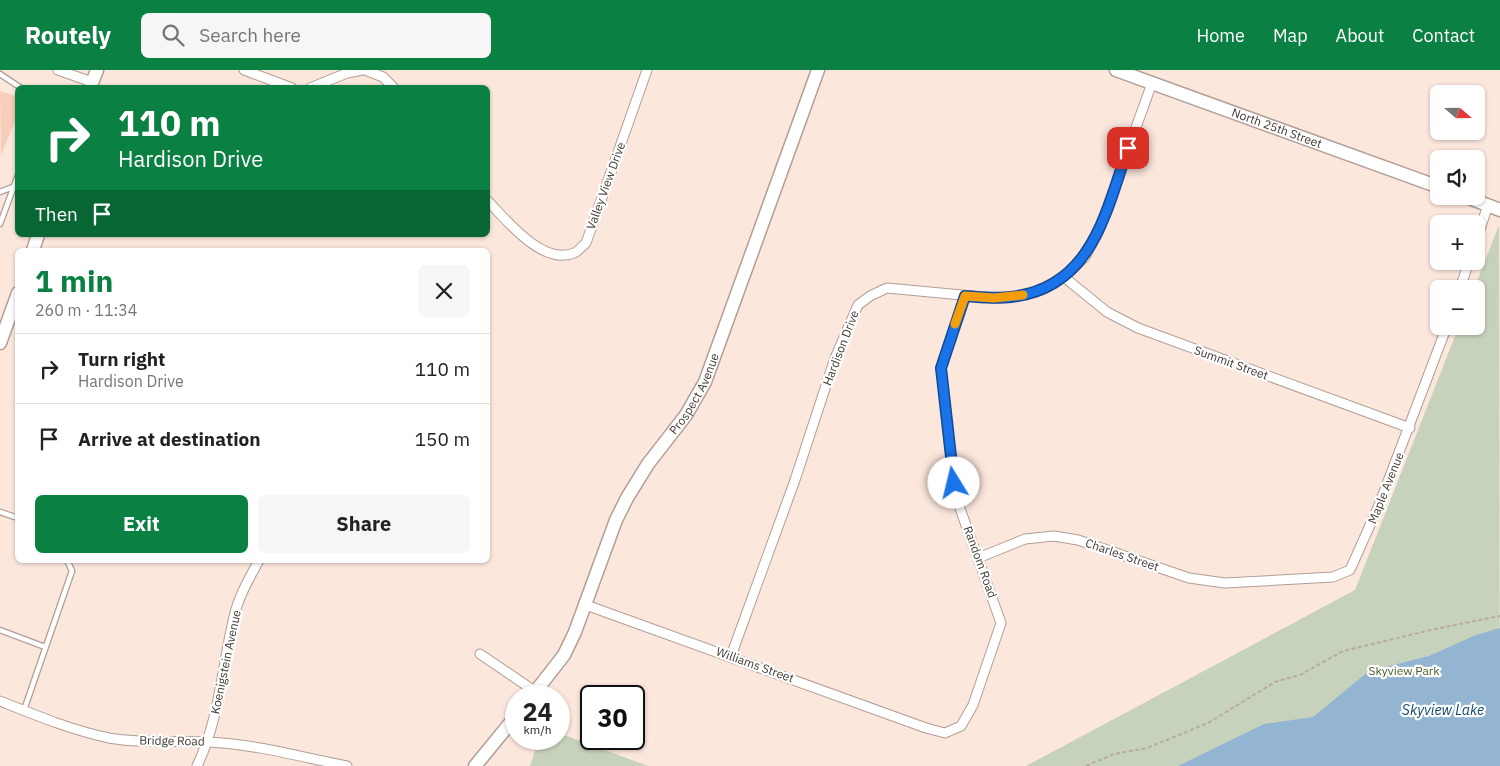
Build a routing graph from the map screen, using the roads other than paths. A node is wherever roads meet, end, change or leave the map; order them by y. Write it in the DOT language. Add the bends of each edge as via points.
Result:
graph roads {
  1 [pos="58,70"];
  2 [pos="244,70"];
  3 [pos="363,70"];
  4 [pos="647,70"];
  5 [pos="818,70"];
  6 [pos="1116,70"];
  7 [pos="0,74"];
  8 [pos="93,80"];
  9 [pos="1152,83"];
  10 [pos="16,85"];
  11 [pos="284,85"];
  12 [pos="317,85"];
  13 [pos="391,85"];
  14 [pos="15,182"];
  15 [pos="1430,184"];
  16 [pos="13,187"];
  17 [pos="0,192"];
  18 [pos="490,203"];
  19 [pos="1485,204"];
  20 [pos="1488,205"];
  21 [pos="1500,210"];
  22 [pos="1485,215"];
  23 [pos="0,224"];
  24 [pos="1064,277"];
  25 [pos="965,296"];
  26 [pos="15,301"];
  27 [pos="1443,335"];
  28 [pos="0,342"];
  29 [pos="1410,428"];
  30 [pos="0,512"];
  31 [pos="15,517"];
  32 [pos="978,558"];
  33 [pos="68,563"];
  34 [pos="258,563"];
  35 [pos="1269,581"];
  36 [pos="586,605"];
  37 [pos="0,630"];
  38 [pos="45,647"];
  39 [pos="480,654"];
  40 [pos="731,656"];
  41 [pos="522,685"];
  42 [pos="541,685"];
  43 [pos="0,701"];
  44 [pos="24,710"];
  45 [pos="924,727"];
  46 [pos="505,729"];
  47 [pos="209,742"];
  48 [pos="197,766"];
  49 [pos="347,766"];
  50 [pos="475,766"];
  1 -- 8 [label="street"];
  2 -- 11 [label="street"];
  3 -- 12 [label="street" via="346,72"];
  3 -- 13 [label="street" via="383,77"];
  4 -- 18 [label="street, Valley View Drive" via="586,243 575,253 561,256 545,253"];
  5 -- 36 [label="street, Prospect Avenue" via="705,382 686,416 626,498"];
  6 -- 9 [label="street, North 25th Street"];
  7 -- 10 [label="lane"];
  9 -- 15 [label="street, North 25th Street"];
  9 -- 24 [label="street, Hardison Drive" via="1098,233 1085,257"];
  14 -- 16 [label="lane"];
  16 -- 17 [label="lane"];
  16 -- 23 [label="lane"];
  19 -- 20 [label="street"];
  20 -- 21 [label="street"];
  20 -- 22 [label="street"];
  24 -- 25 [label="street, Hardison Drive" via="1042,290 1012,297"];
  24 -- 29 [label="street, Summit Street" via="1107,312 1138,328"];
  25 -- 32 [label="street, Random Road" via="941,368 957,500"];
  25 -- 40 [label="street, Hardison Drive" via="888,288 858,305 838,350"];
  26 -- 28 [label="street"];
  27 -- 29 [label="street, Maple Avenue"];
  29 -- 35 [label="street, Maple Avenue" via="1364,544 1350,570 1333,577"];
  30 -- 31 [label="lane"];
  32 -- 35 [label="street, Charles Street" via="1025,539 1054,536 1078,540 1189,578 1225,583"];
  32 -- 45 [label="street, Random Road" via="1002,623 973,705 961,726 945,733"];
  33 -- 38 [label="lane" via="72,571"];
  34 -- 47 [label="street, Koenigstein Avenue" via="236,608"];
  36 -- 40 [label="street, Williams Street"];
  36 -- 42 [label="street, Prospect Avenue" via="564,655"];
  37 -- 38 [label="lane"];
  38 -- 44 [label="lane"];
  39 -- 41 [label="street"];
  40 -- 45 [label="street, Williams Street"];
  43 -- 44 [label="street, Bridge Road"];
  44 -- 47 [label="street, Bridge Road" via="110,738"];
  46 -- 50 [label="street"];
  47 -- 48 [label="street, Koenigstein Avenue"];
  47 -- 49 [label="street, Bridge Road" via="248,746"];
}
